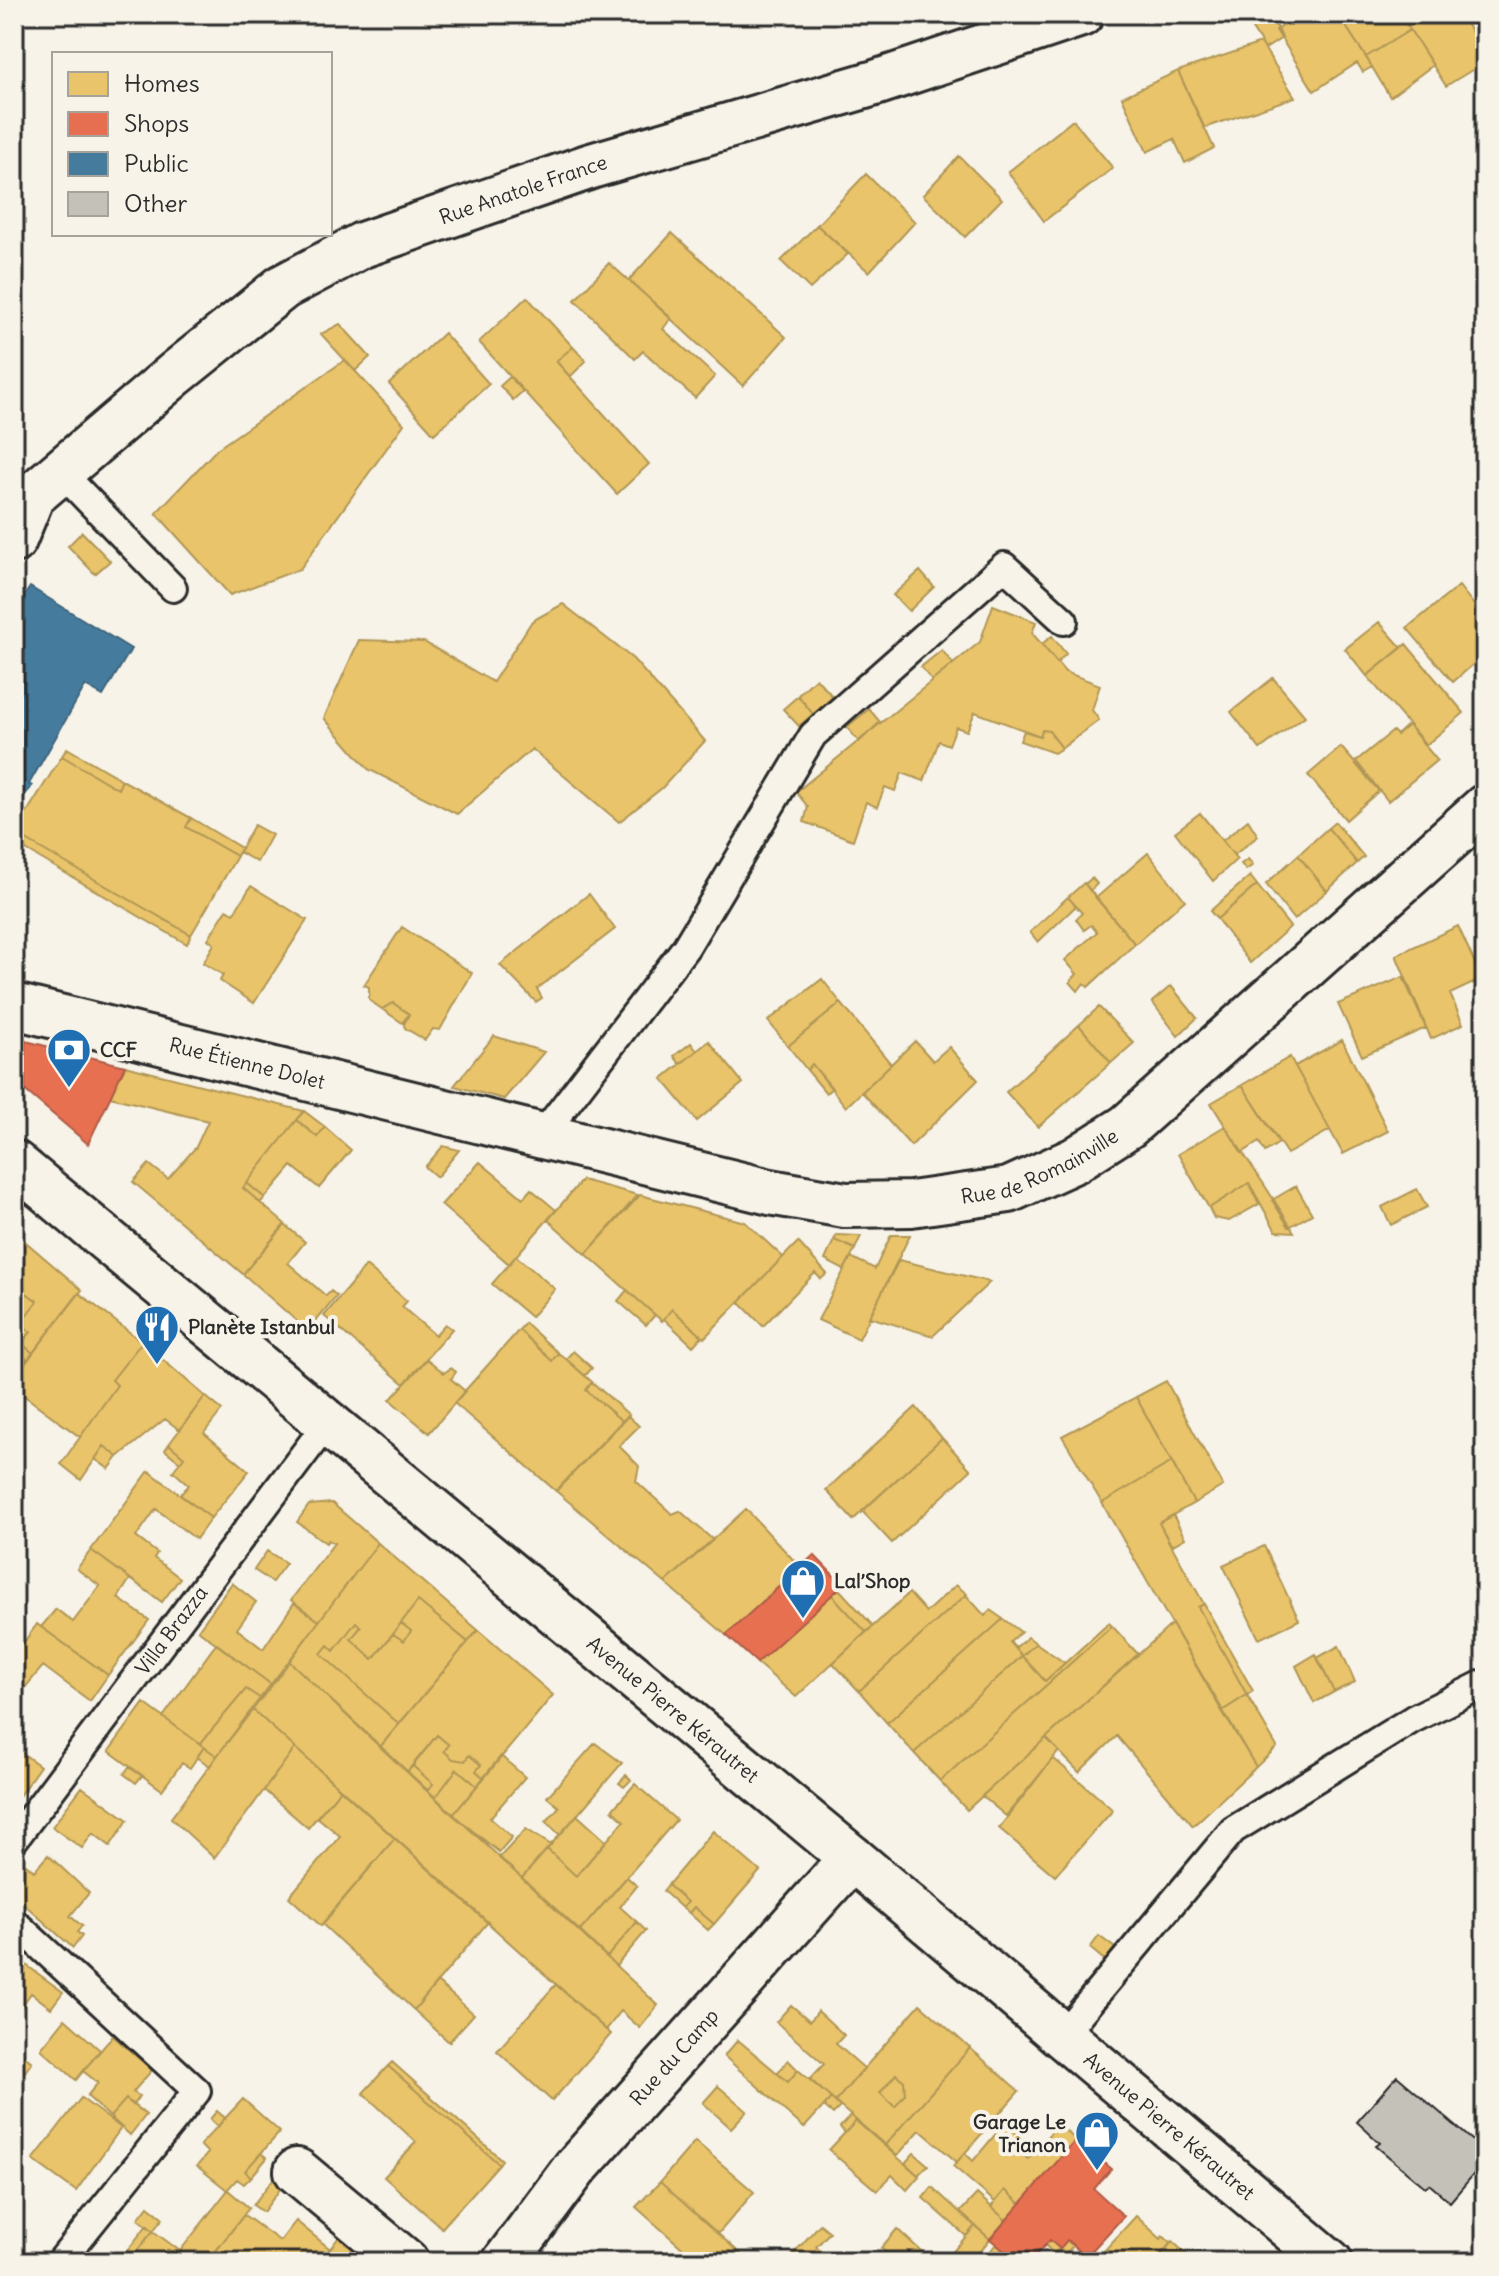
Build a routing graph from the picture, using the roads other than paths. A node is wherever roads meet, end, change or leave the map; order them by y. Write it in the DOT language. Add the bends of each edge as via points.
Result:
graph roads {
  1 [pos="1081,14"];
  2 [pos="30,493"];
  3 [pos="14,540"];
  4 [pos="173,588"];
  5 [pos="1064,621"];
  6 [pos="1485,807"];
  7 [pos="14,1006"];
  8 [pos="479,1119"];
  9 [pos="543,1134"];
  10 [pos="14,1163"];
  11 [pos="328,1422"];
  12 [pos="1485,1683"];
  13 [pos="14,1840"];
  14 [pos="852,1858"];
  15 [pos="14,1922"];
  16 [pos="1062,2035"];
  17 [pos="297,2171"];
  18 [pos="60,2262"];
  19 [pos="406,2262"];
  20 [pos="505,2262"];
  21 [pos="1330,2262"];
  1 -- 2 [label="main road, Rue Anatole France" via="875,83 591,166 362,245 283,287"];
  2 -- 3 [label="main road, Rue Anatole France"];
  2 -- 4 [label="lane"];
  5 -- 9 [label="lane" via="1004,566 813,735 686,947"];
  6 -- 9 [label="main road, Rue de Romainville" via="1128,1126 1075,1160 1009,1190 911,1204 845,1205 770,1192"];
  7 -- 8 [label="main road, Rue Étienne Dolet"];
  8 -- 9 [label="main road, Rue de Romainville"];
  10 -- 11 [label="main road, Avenue Pierre Kérautret"];
  11 -- 13 [label="lane, Villa Brazza"];
  11 -- 14 [label="main road, Avenue Pierre Kérautret"];
  12 -- 16 [label="lane" via="1413,1719 1233,1830"];
  14 -- 16 [label="main road, Avenue Pierre Kérautret"];
  14 -- 20 [label="main road, Rue du Camp" via="575,2168"];
  15 -- 18 [label="lane" via="197,2091"];
  16 -- 21 [label="main road, Avenue Pierre Kérautret"];
  17 -- 19 [label="main road"];
}
